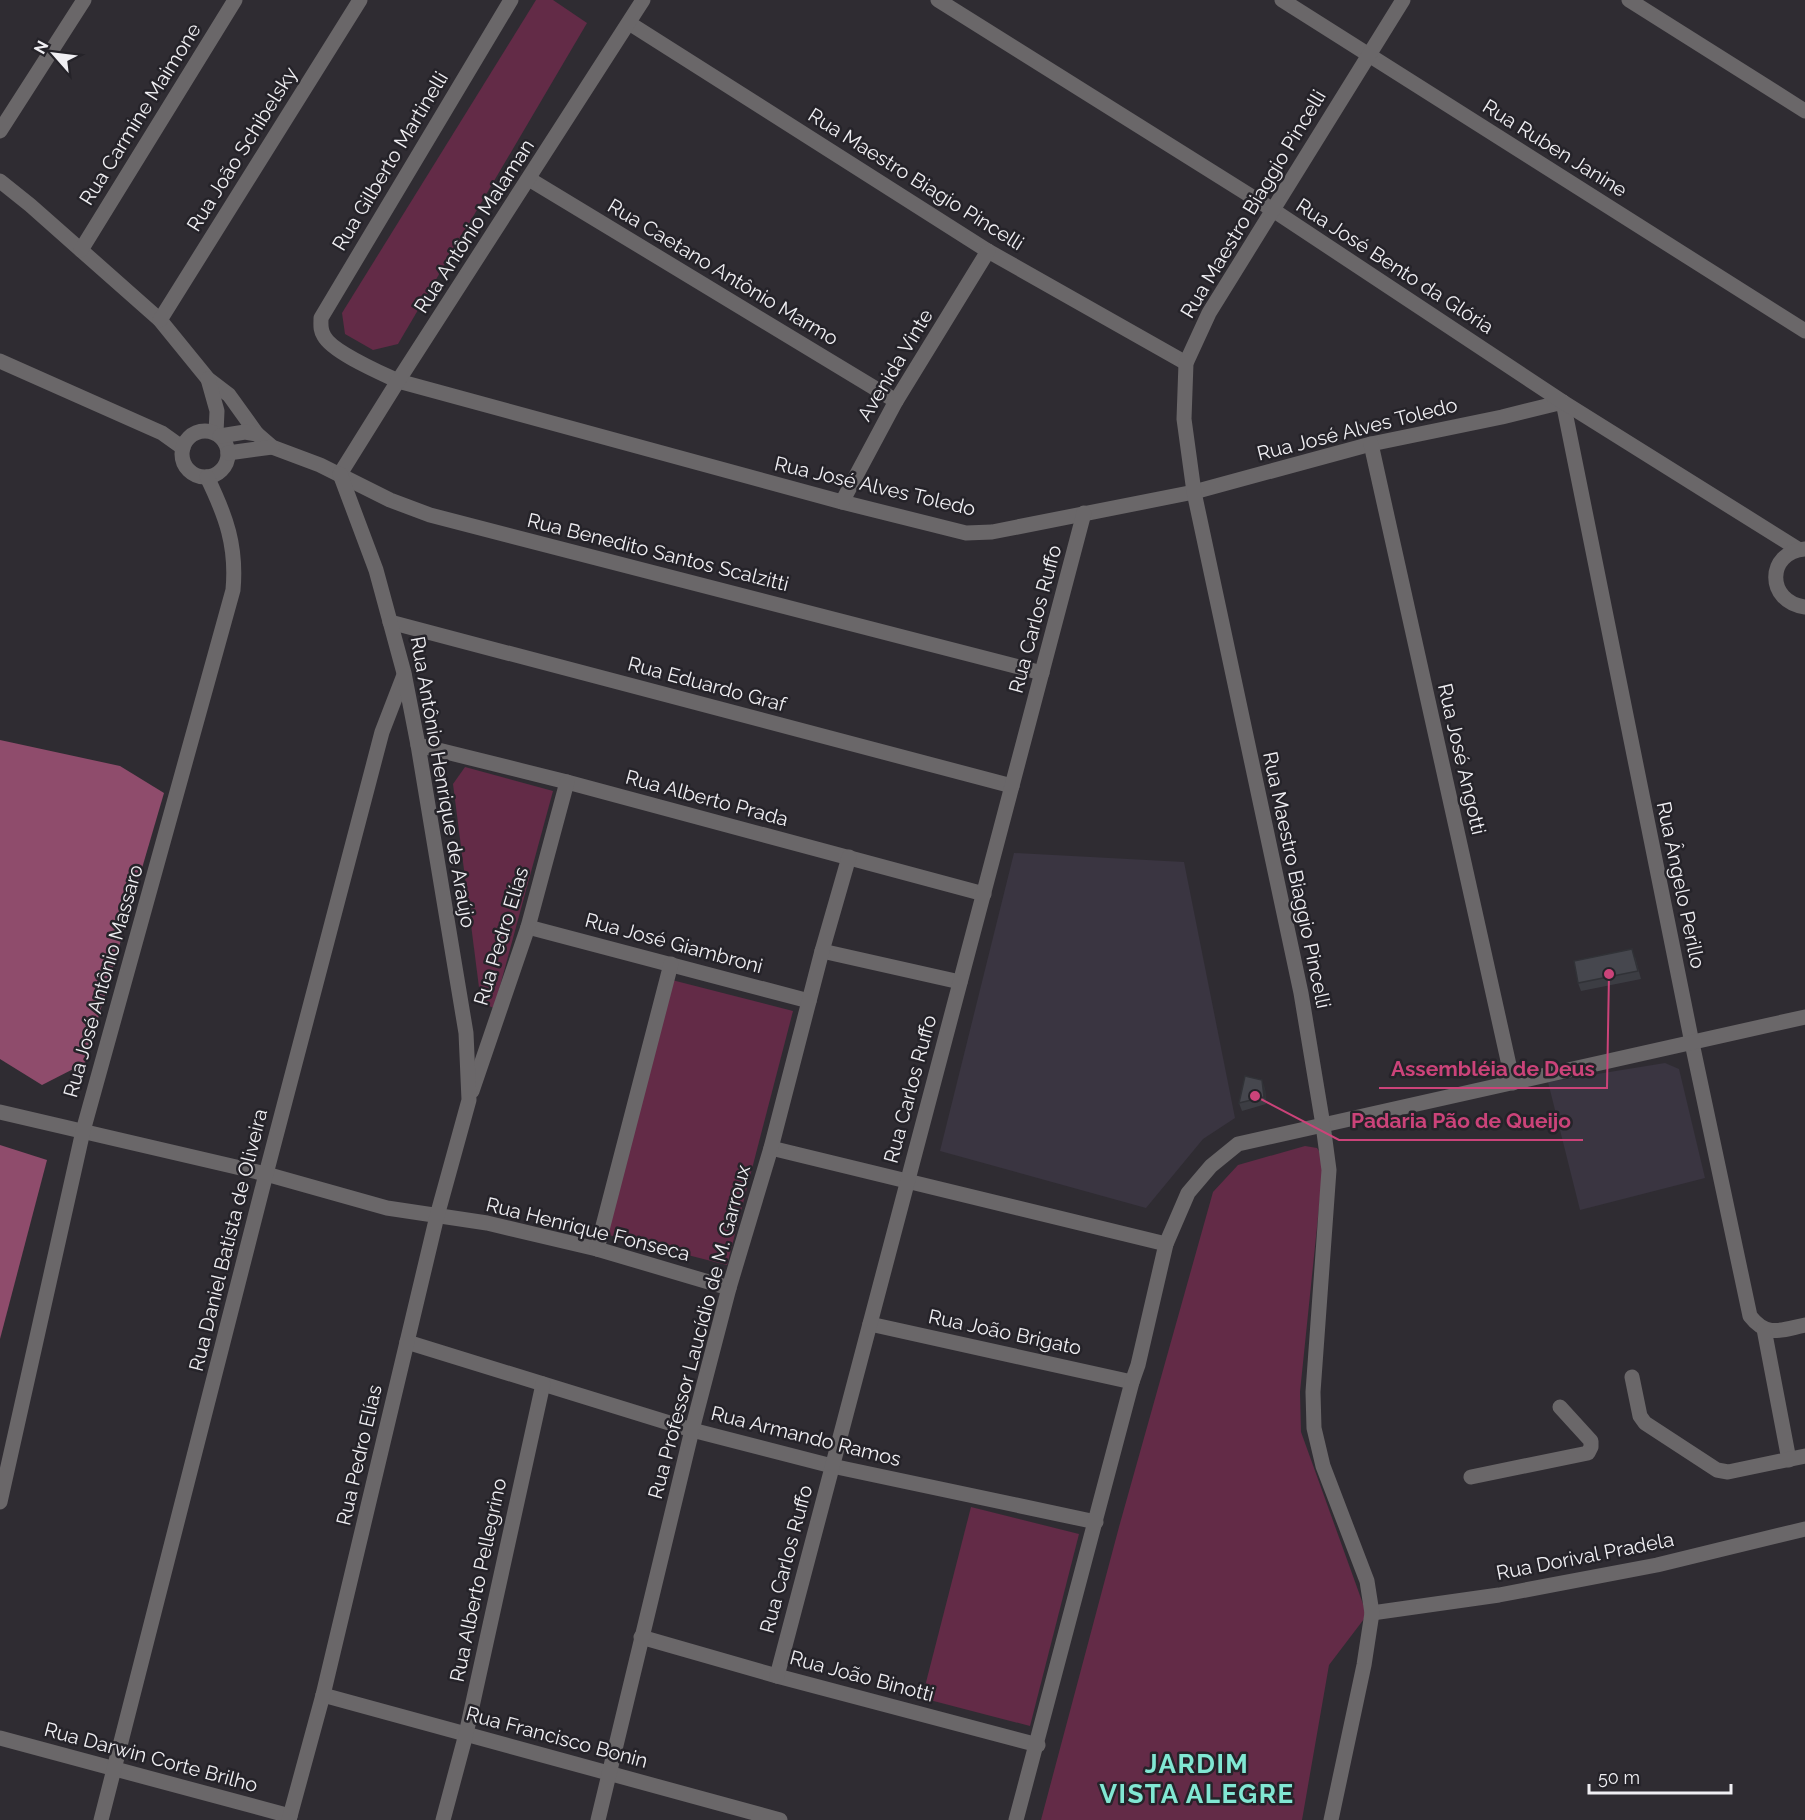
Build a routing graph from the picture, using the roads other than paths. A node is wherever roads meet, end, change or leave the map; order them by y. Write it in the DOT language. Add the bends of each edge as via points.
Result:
graph roads {
  1 [pos="84,0"];
  2 [pos="235,0"];
  3 [pos="360,0"];
  4 [pos="511,0"];
  5 [pos="643,0"];
  6 [pos="938,0"];
  7 [pos="1282,0"];
  8 [pos="1403,0"];
  9 [pos="1629,0"];
  10 [pos="629,23"];
  11 [pos="1369,54"];
  12 [pos="1805,111"];
  13 [pos="0,131"];
  14 [pos="529,179"];
  15 [pos="0,181"];
  16 [pos="1272,210"];
  17 [pos="81,250"];
  18 [pos="988,251"];
  19 [pos="160,320"];
  20 [pos="1805,332"];
  21 [pos="330,344"];
  22 [pos="0,361"];
  23 [pos="1186,363"];
  24 [pos="208,379"];
  25 [pos="398,381"];
  26 [pos="896,401"];
  27 [pos="1563,402"];
  28 [pos="257,434"];
  29 [pos="218,435"];
  30 [pos="1371,444"];
  31 [pos="272,447"];
  32 [pos="183,448"];
  33 [pos="228,453"];
  34 [pos="340,474"];
  35 [pos="207,477"];
  36 [pos="1194,492"];
  37 [pos="842,502"];
  38 [pos="1084,513"];
  39 [pos="1802,549"];
  40 [pos="1805,610"];
  41 [pos="390,622"];
  42 [pos="404,673"];
  43 [pos="1042,673"];
  44 [pos="418,745"];
  45 [pos="567,782"];
  46 [pos="1012,786"];
  47 [pos="849,857"];
  48 [pos="984,894"];
  49 [pos="528,927"];
  50 [pos="822,951"];
  51 [pos="671,964"];
  52 [pos="960,982"];
  53 [pos="809,1001"];
  54 [pos="1805,1017"];
  55 [pos="466,1033"];
  56 [pos="1692,1044"];
  57 [pos="1514,1083"];
  58 [pos="469,1100"];
  59 [pos="0,1112"];
  60 [pos="1323,1125"];
  61 [pos="83,1131"];
  62 [pos="771,1149"];
  63 [pos="266,1174"];
  64 [pos="908,1182"];
  65 [pos="437,1216"];
  66 [pos="1166,1244"];
  67 [pos="597,1249"];
  68 [pos="729,1288"];
  69 [pos="870,1324"];
  70 [pos="1805,1325"];
  71 [pos="1764,1329"];
  72 [pos="407,1342"];
  73 [pos="1632,1377"];
  74 [pos="1132,1382"];
  75 [pos="543,1384"];
  76 [pos="1560,1407"];
  77 [pos="692,1430"];
  78 [pos="1805,1456"];
  79 [pos="1789,1460"];
  80 [pos="832,1466"];
  81 [pos="1471,1477"];
  82 [pos="0,1502"];
  83 [pos="1096,1522"];
  84 [pos="1805,1529"];
  85 [pos="1372,1613"];
  86 [pos="641,1637"];
  87 [pos="777,1676"];
  88 [pos="323,1695"];
  89 [pos="466,1734"];
  90 [pos="0,1738"];
  91 [pos="1038,1744"];
  92 [pos="115,1769"];
  93 [pos="611,1773"];
  94 [pos="290,1818"];
  95 [pos="101,1820"];
  96 [pos="443,1820"];
  97 [pos="598,1820"];
  98 [pos="780,1820"];
  99 [pos="1016,1820"];
  100 [pos="1331,1820"];
  1 -- 13 [label="street"];
  2 -- 17 [label="street, Rua Carmine Maimone"];
  3 -- 19 [label="street, Rua João Schibelsky"];
  4 -- 21 [label="street, Rua Gilberto Martinelli" via="321,318 320,328"];
  5 -- 10 [label="street, Rua Antônio Malaman"];
  6 -- 16 [label="street, Rua José Bento da Glória"];
  7 -- 11 [label="street, Rua Ruben Janine"];
  8 -- 11 [label="street, Rua Maestro Biaggio Pincelli"];
  9 -- 12 [label="street"];
  10 -- 14 [label="street, Rua Antônio Malaman"];
  10 -- 18 [label="street, Rua Maestro Biagio Pincelli"];
  11 -- 16 [label="street, Rua Maestro Biaggio Pincelli"];
  11 -- 20 [label="street, Rua Ruben Janine"];
  14 -- 25 [label="street, Rua Antônio Malaman"];
  14 -- 26 [label="street, Rua Caetano Antônio Marmo"];
  15 -- 17 [label="street"];
  16 -- 23 [label="street, Rua Maestro Biaggio Pincelli" via="1209,313"];
  16 -- 27 [label="street, Rua José Bento da Glória"];
  17 -- 19 [label="street"];
  18 -- 23 [label="street, Rua Maestro Biagio Pincelli"];
  18 -- 26 [label="street, Avenida Vinte"];
  19 -- 24 [label="street"];
  21 -- 25 [label="street, Rua José Alves Toledo"];
  22 -- 32 [label="street" via="162,433"];
  23 -- 36 [label="street, Rua Maestro Biaggio Pincelli" via="1184,419"];
  24 -- 28 [label="street, Rua Benedito Santos Scalzitti" via="229,395"];
  24 -- 29 [label="street" via="217,411"];
  25 -- 34 [label="street, Rua Antônio Malaman"];
  25 -- 37 [label="street, Rua José Alves Toledo"];
  26 -- 37 [label="street, Avenida Vinte"];
  27 -- 30 [label="street, Rua José Alves Toledo"];
  27 -- 39 [label="street, Rua José Bento da Glória"];
  27 -- 56 [label="street, Rua Ângelo Perillo"];
  28 -- 29 [label="street"];
  28 -- 31 [label="street, Rua Benedito Santos Scalzitti"];
  29 -- 32 [label="street" via="200,432"];
  29 -- 33 [label="street"];
  30 -- 36 [label="street, Rua José Alves Toledo"];
  30 -- 57 [label="street, Rua José Angotti"];
  31 -- 33 [label="street, Rua Benedito Santos Scalzitti"];
  31 -- 34 [label="street, Rua Benedito Santos Scalzitti"];
  32 -- 35 [label="street" via="188,469"];
  33 -- 35 [label="street" via="226,464"];
  34 -- 41 [label="street, Rua Antônio Henrique de Araújo"];
  34 -- 43 [label="street, Rua Benedito Santos Scalzitti" via="430,515"];
  35 -- 61 [label="street, Rua José Antônio Massaro" via="230,534 235,566 233,590"];
  36 -- 38 [label="street, Rua José Alves Toledo"];
  36 -- 60 [label="street, Rua Maestro Biaggio Pincelli" via="1301,993"];
  37 -- 38 [label="street, Rua José Alves Toledo" via="966,533 992,532"];
  38 -- 43 [label="street, Rua Carlos Ruffo"];
  39 -- 40 [label="street" via="1783,559 1776,576 1780,594"];
  41 -- 42 [label="street, Rua Antônio Henrique de Araújo"];
  41 -- 46 [label="street, Rua Eduardo Graf"];
  42 -- 44 [label="street, Rua Antônio Henrique de Araújo"];
  42 -- 63 [label="street, Rua Daniel Batista de Oliveira" via="382,732"];
  43 -- 46 [label="street, Rua Carlos Ruffo"];
  44 -- 45 [label="street, Rua Alberto Prada"];
  44 -- 55 [label="street, Rua Antônio Henrique de Araújo"];
  45 -- 47 [label="street, Rua Alberto Prada"];
  45 -- 49 [label="street, Rua Pedro Elías"];
  46 -- 48 [label="street, Rua Carlos Ruffo"];
  47 -- 48 [label="street, Rua Alberto Prada"];
  47 -- 50 [label="street, Rua Professor Laucídio de M. Garroux"];
  48 -- 52 [label="street, Rua Carlos Ruffo"];
  49 -- 51 [label="street, Rua José Giambroni"];
  49 -- 58 [label="street, Rua Pedro Elías"];
  50 -- 52 [label="street"];
  50 -- 53 [label="street, Rua Professor Laucídio de M. Garroux"];
  51 -- 53 [label="street, Rua José Giambroni"];
  51 -- 67 [label="street"];
  52 -- 64 [label="street, Rua Carlos Ruffo"];
  53 -- 62 [label="street, Rua Professor Laucídio de M. Garroux"];
  54 -- 56 [label="street"];
  55 -- 58 [label="street, Rua Pedro Elías"];
  56 -- 57 [label="street"];
  56 -- 71 [label="street, Rua Ângelo Perillo" via="1750,1316"];
  57 -- 60 [label="street"];
  58 -- 65 [label="street, Rua Pedro Elías"];
  59 -- 61 [label="street, Rua Henrique Fonseca"];
  60 -- 66 [label="street" via="1238,1144 1210,1166 1188,1193"];
  60 -- 85 [label="street, Rua Maestro Biaggio Pincelli" via="1329,1170 1313,1392 1314,1428 1323,1466 1367,1581"];
  61 -- 63 [label="street, Rua Henrique Fonseca"];
  61 -- 82 [label="street, Rua José Antônio Massaro"];
  62 -- 64 [label="street"];
  62 -- 68 [label="street, Rua Professor Laucídio de M. Garroux"];
  63 -- 65 [label="street, Rua Henrique Fonseca" via="387,1208"];
  63 -- 92 [label="street, Rua Daniel Batista de Oliveira"];
  64 -- 66 [label="street"];
  64 -- 69 [label="street, Rua Carlos Ruffo"];
  65 -- 67 [label="street, Rua Henrique Fonseca" via="488,1223"];
  65 -- 72 [label="street, Rua Pedro Elías"];
  66 -- 74 [label="street"];
  67 -- 68 [label="street, Rua Henrique Fonseca"];
  68 -- 77 [label="street, Rua Professor Laucídio de M. Garroux"];
  69 -- 74 [label="street, Rua João Brigato"];
  69 -- 80 [label="street, Rua Carlos Ruffo"];
  70 -- 71 [label="street" via="1774,1332"];
  71 -- 79 [label="street"];
  72 -- 75 [label="street, Rua Armando Ramos"];
  72 -- 88 [label="street, Rua Pedro Elías"];
  73 -- 79 [label="street" via="1645,1423 1717,1470 1728,1472"];
  74 -- 83 [label="street"];
  75 -- 77 [label="street, Rua Armando Ramos"];
  75 -- 89 [label="street, Rua Alberto Pellegrino"];
  76 -- 81 [label="street" via="1591,1441 1588,1453"];
  77 -- 80 [label="street, Rua Armando Ramos"];
  77 -- 86 [label="street, Rua Professor Laucídio de M. Garroux"];
  78 -- 79 [label="street"];
  80 -- 83 [label="street, Rua Armando Ramos"];
  80 -- 87 [label="street, Rua Carlos Ruffo"];
  83 -- 91 [label="street"];
  84 -- 85 [label="street, Rua Dorival Pradela" via="1511,1593"];
  85 -- 100 [label="street, Rua Maestro Biaggio Pincelli"];
  86 -- 87 [label="street, Rua João Binotti"];
  86 -- 93 [label="street, Rua Professor Laucídio de M. Garroux"];
  87 -- 91 [label="street, Rua João Binotti"];
  88 -- 89 [label="street, Rua Francisco Bonin"];
  88 -- 94 [label="street, Rua Pedro Elías"];
  89 -- 93 [label="street, Rua Francisco Bonin"];
  89 -- 96 [label="street, Rua Alberto Pellegrino"];
  90 -- 92 [label="street, Rua Darwin Corte Brilho"];
  91 -- 99 [label="street"];
  92 -- 94 [label="street, Rua Darwin Corte Brilho"];
  92 -- 95 [label="street, Rua Daniel Batista de Oliveira"];
  93 -- 97 [label="street, Rua Professor Laucídio de M. Garroux"];
  93 -- 98 [label="street, Rua Francisco Bonin"];
}
